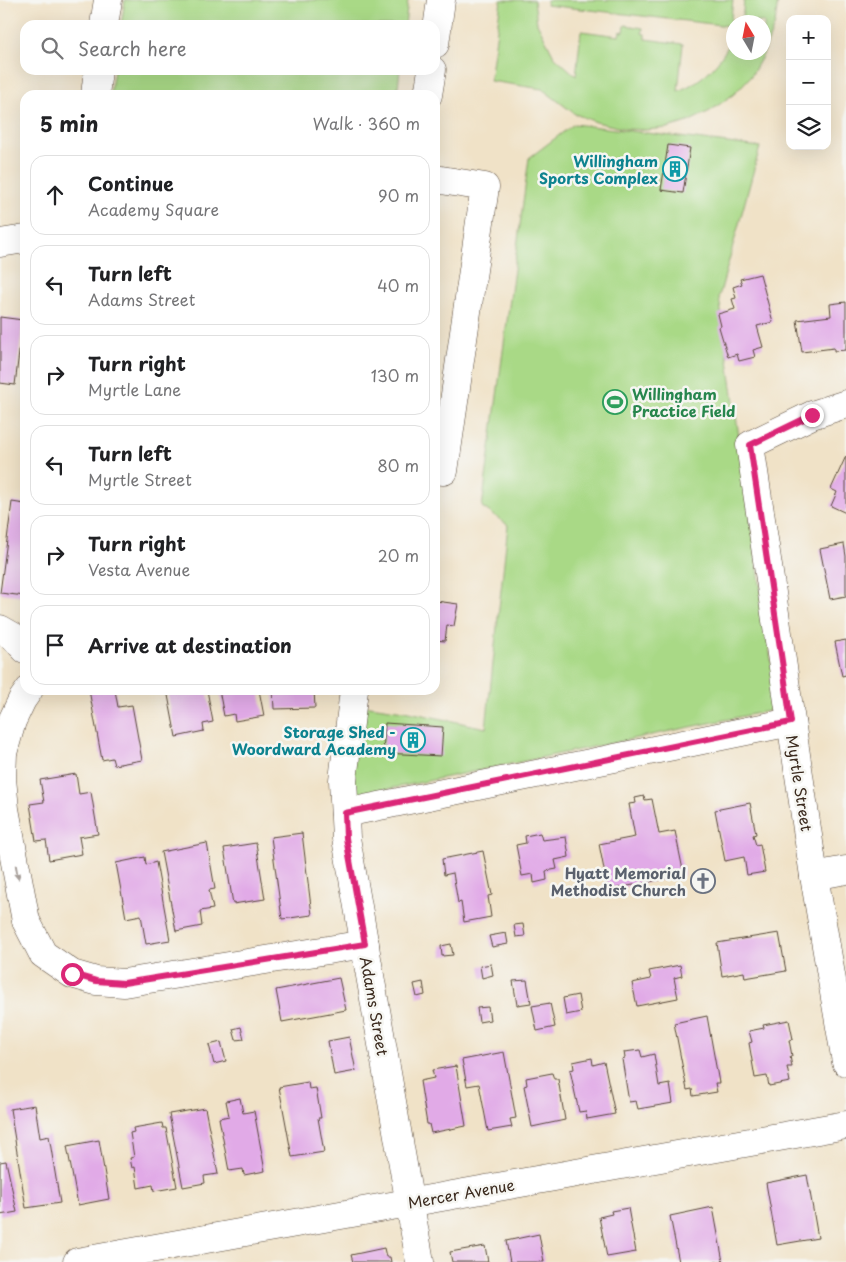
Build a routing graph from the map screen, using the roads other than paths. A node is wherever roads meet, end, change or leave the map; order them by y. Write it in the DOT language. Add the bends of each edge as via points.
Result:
graph roads {
  1 [pos="108,0"];
  2 [pos="441,0"];
  3 [pos="105,20"];
  4 [pos="438,20"];
  5 [pos="97,75"];
  6 [pos="431,75"];
  7 [pos="96,90"];
  8 [pos="429,90"];
  9 [pos="440,180"];
  10 [pos="20,240"];
  11 [pos="0,243"];
  12 [pos="846,404"];
  13 [pos="440,471"];
  14 [pos="0,629"];
  15 [pos="20,644"];
  16 [pos="26,695"];
  17 [pos="353,695"];
  18 [pos="791,722"];
  19 [pos="345,813"];
  20 [pos="846,870"];
  21 [pos="814,876"];
  22 [pos="365,944"];
  23 [pos="846,1062"];
  24 [pos="846,1125"];
  25 [pos="409,1202"];
  26 [pos="77,1262"];
  27 [pos="420,1262"];
  1 -- 3 [label="street"];
  2 -- 4 [label="street"];
  5 -- 7 [label="street"];
  6 -- 8 [label="street"];
  9 -- 13 [label="street" via="485,187 444,471"];
  10 -- 11 [label="street"];
  12 -- 18 [label="street, Myrtle Street" via="812,415 750,445"];
  14 -- 15 [label="street"];
  16 -- 22 [label="street, one-way" via="12,721 3,753 2,779 26,921 43,954 72,974 96,981 124,983"];
  17 -- 19 [label="street, Adams Street" via="343,780"];
  18 -- 19 [label="street"];
  18 -- 21 [label="street, Myrtle Street"];
  19 -- 22 [label="street, Adams Street" via="346,838"];
  20 -- 21 [label="street"];
  21 -- 23 [label="street, Myrtle Street"];
  22 -- 25 [label="street, Adams Street"];
  24 -- 25 [label="street, Mercer Avenue"];
  25 -- 26 [label="street, Mercer Avenue"];
  25 -- 27 [label="street, Adams Street"];
}
